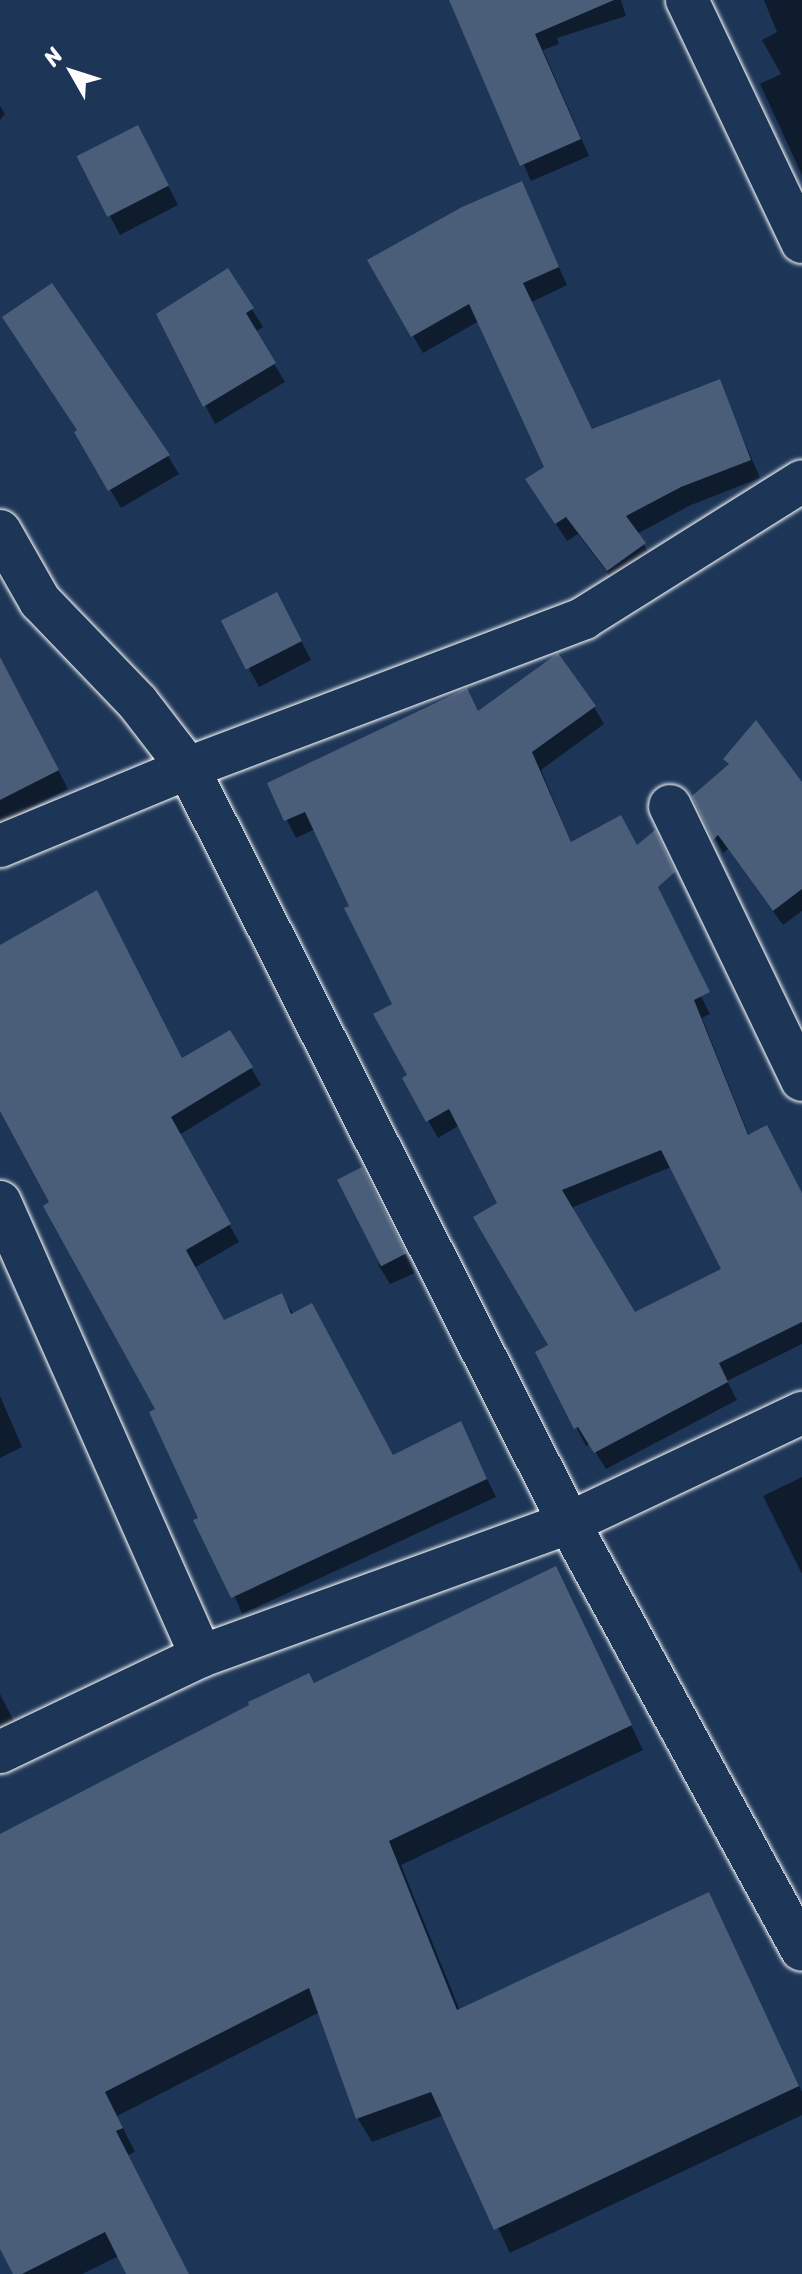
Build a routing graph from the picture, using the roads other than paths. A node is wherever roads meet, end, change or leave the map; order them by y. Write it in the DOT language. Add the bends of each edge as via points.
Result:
graph roads {
  1 [pos="687,0"];
  2 [pos="802,242"];
  3 [pos="802,481"];
  4 [pos="0,531"];
  5 [pos="188,768"];
  6 [pos="670,806"];
  7 [pos="0,846"];
  8 [pos="802,1080"];
  9 [pos="0,1202"];
  10 [pos="802,1413"];
  11 [pos="569,1523"];
  12 [pos="201,1656"];
  13 [pos="0,1752"];
  14 [pos="802,1950"];
  1 -- 2 [label="street"];
  3 -- 5 [label="street" via="584,618"];
  4 -- 5 [label="street" via="40,601 138,703"];
  5 -- 7 [label="street"];
  5 -- 11 [label="street"];
  6 -- 8 [label="street"];
  9 -- 12 [label="street"];
  10 -- 11 [label="street"];
  11 -- 12 [label="street"];
  11 -- 14 [label="street"];
  12 -- 13 [label="street"];
}
